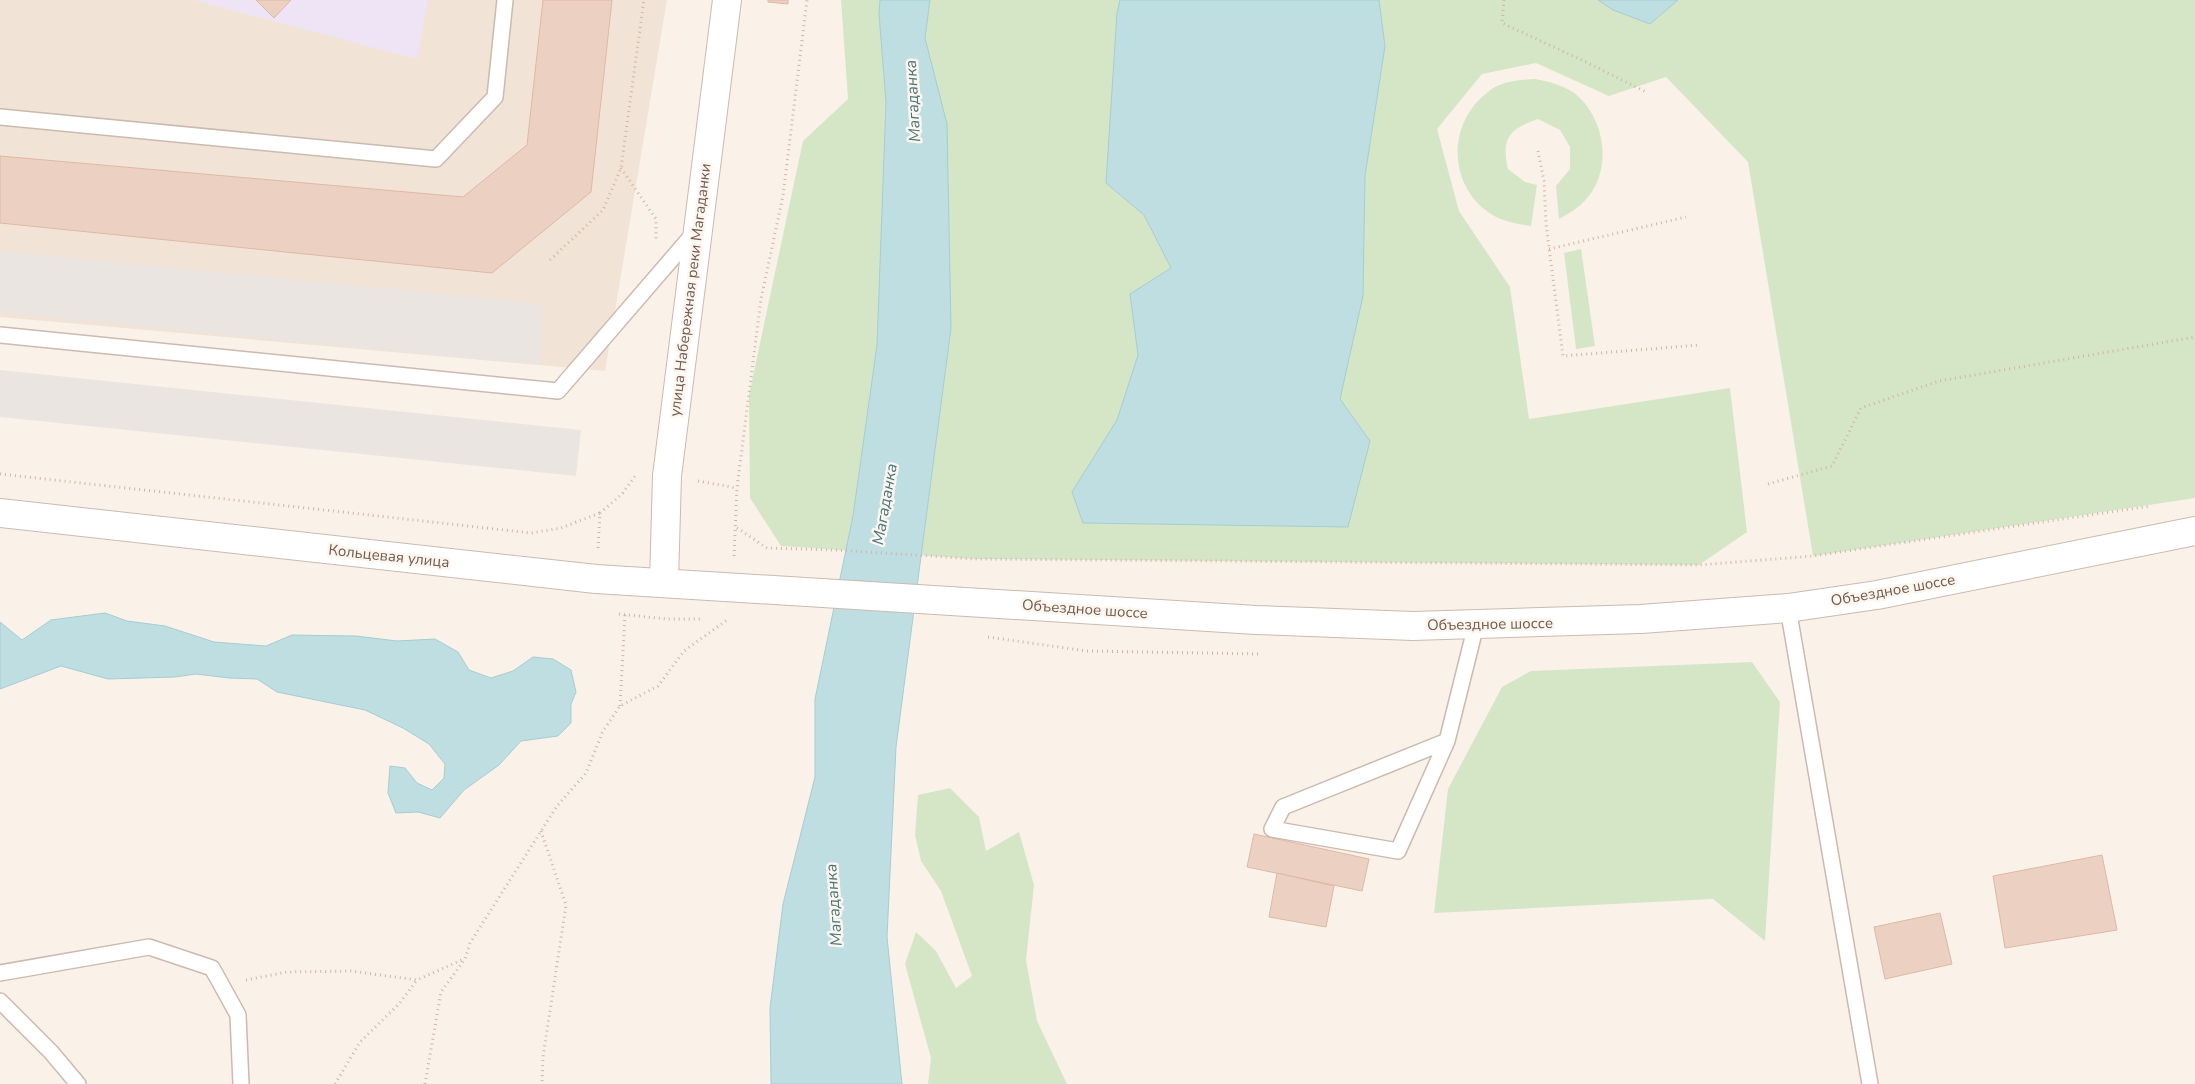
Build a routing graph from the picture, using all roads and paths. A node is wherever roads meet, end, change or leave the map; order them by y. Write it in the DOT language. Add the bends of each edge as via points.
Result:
graph roads {
  1 [pos="505,0"];
  2 [pos="644,0"];
  3 [pos="727,0"];
  4 [pos="807,0"];
  5 [pos="1504,0"];
  6 [pos="1648,94"];
  7 [pos="0,117"];
  8 [pos="1538,151"];
  9 [pos="1686,217"];
  10 [pos="696,231"];
  11 [pos="1549,249"];
  12 [pos="550,260"];
  13 [pos="0,335"];
  14 [pos="2195,337"];
  15 [pos="1699,345"];
  16 [pos="0,474"];
  17 [pos="1768,484"];
  18 [pos="2154,505"];
  19 [pos="0,512"];
  20 [pos="600,513"];
  21 [pos="2195,531"];
  22 [pos="664,582"];
  23 [pos="778,589"];
  24 [pos="1788,608"];
  25 [pos="625,615"];
  26 [pos="728,619"];
  27 [pos="1476,625"];
  28 [pos="620,706"];
  29 [pos="1447,741"];
  30 [pos="541,831"];
  31 [pos="465,959"];
  32 [pos="0,972"];
  33 [pos="417,980"];
  34 [pos="221,985"];
  35 [pos="0,1001"];
  36 [pos="78,1084"];
  37 [pos="241,1084"];
  38 [pos="335,1084"];
  39 [pos="425,1084"];
  40 [pos="542,1084"];
  41 [pos="1870,1084"];
  1 -- 7 [label="lane" via="495,97 436,159"];
  2 -- 12 [label="path" via="621,168 603,210"];
  3 -- 10 [label="street, улица Набережная реки Магаданки"];
  4 -- 18 [label="path" via="783,196 761,299 737,488 737,528 767,548 976,559 1699,565 1812,556"];
  5 -- 6 [label="path" via="1502,23"];
  8 -- 11 [label="path" via="1544,181"];
  9 -- 11 [label="path"];
  10 -- 13 [label="lane" via="558,391"];
  10 -- 22 [label="street, улица Набережная реки Магаданки" via="667,476"];
  11 -- 15 [label="path" via="1564,356"];
  14 -- 17 [label="path" via="1939,381 1861,408 1832,466"];
  16 -- 20 [label="path" via="531,533 561,528"];
  19 -- 22 [label="street, Кольцевая улица" via="596,579"];
  21 -- 24 [label="street, Объездное шоссе" via="1877,595"];
  22 -- 23 [label="street, Кольцевая улица"];
  23 -- 27 [label="street, Объездное шоссе" via="1339,624"];
  24 -- 27 [label="street, Объездное шоссе" via="1641,619"];
  24 -- 41 [label="lane"];
  25 -- 28 [label="path"];
  26 -- 28 [label="path" via="684,652 658,686"];
  27 -- 29 [label="lane"];
  28 -- 30 [label="path" via="603,731 586,773 557,806"];
  29 -- 29 [label="lane" via="1283,807 1272,829 1398,851"];
  30 -- 31 [label="path" via="470,943"];
  30 -- 40 [label="path" via="566,905"];
  31 -- 33 [label="path"];
  31 -- 39 [label="path" via="441,992"];
  32 -- 34 [label="lane" via="149,948 212,968"];
  33 -- 34 [label="path" via="351,971 287,972"];
  33 -- 38 [label="path" via="399,1004 360,1042"];
  34 -- 37 [label="lane" via="238,1015"];
  35 -- 36 [label="lane"];
}
